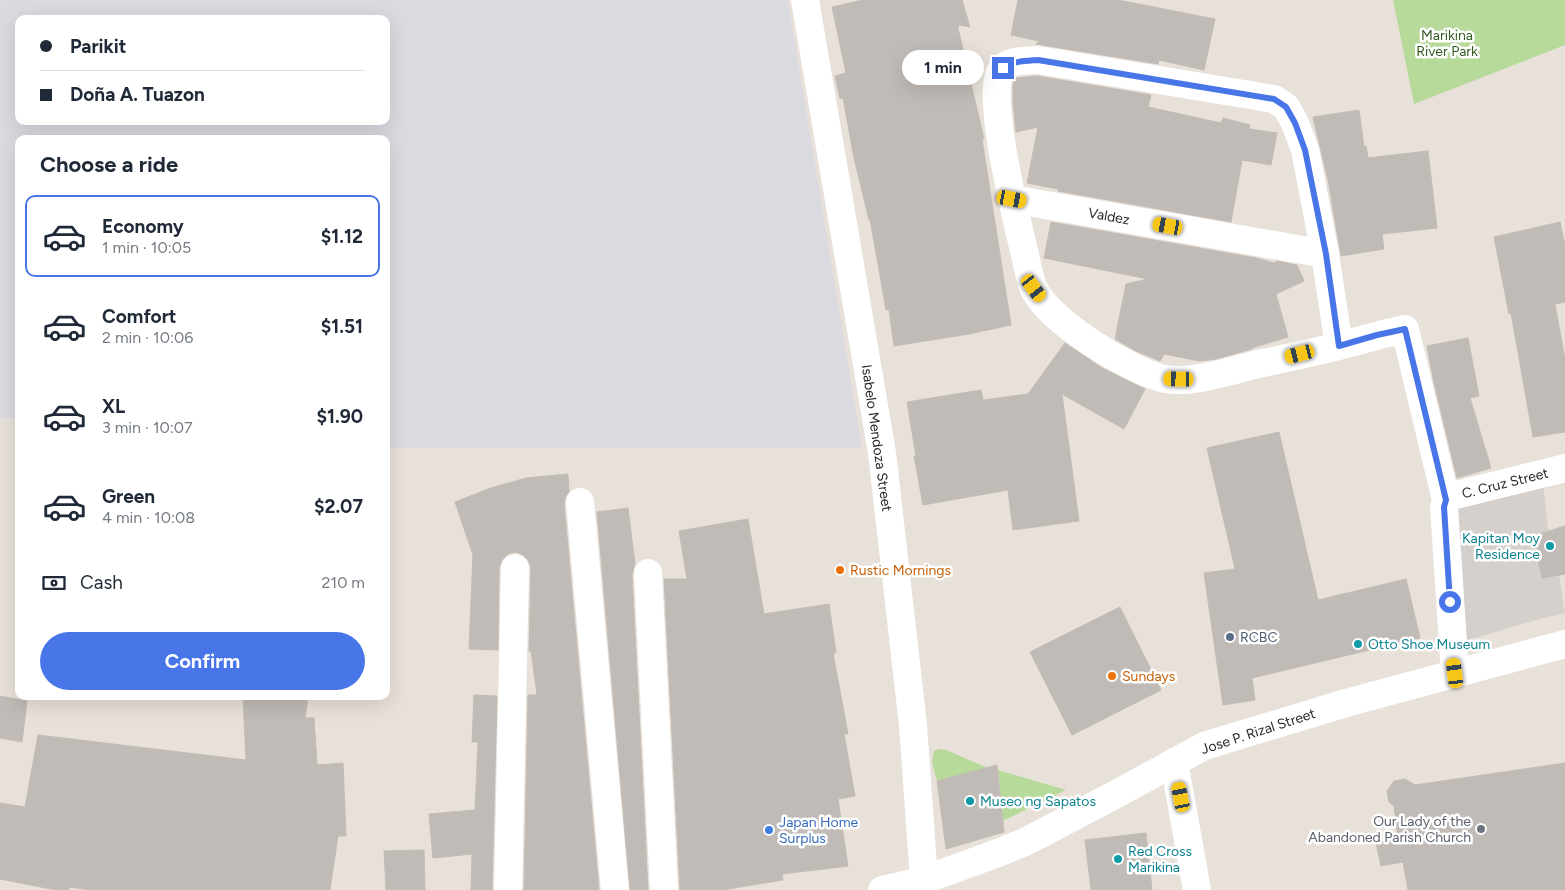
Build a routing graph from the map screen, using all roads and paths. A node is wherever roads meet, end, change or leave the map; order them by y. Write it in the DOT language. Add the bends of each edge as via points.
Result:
graph roads {
  1 [pos="805,0"];
  2 [pos="1012,199"];
  3 [pos="1326,254"];
  4 [pos="1339,346"];
  5 [pos="1565,468"];
  6 [pos="1446,500"];
  7 [pos="580,502"];
  8 [pos="515,568"];
  9 [pos="648,573"];
  10 [pos="1565,644"];
  11 [pos="1455,673"];
  12 [pos="1174,762"];
  13 [pos="915,885"];
  14 [pos="508,890"];
  15 [pos="615,890"];
  16 [pos="664,890"];
  17 [pos="882,890"];
  18 [pos="1197,890"];
  1 -- 13 [label="street, Isabelo Mendoza Street" via="882,453 913,725"];
  2 -- 3 [label="street, Valdez"];
  2 -- 3 [label="street" via="997,104 998,79 1009,64 1038,60 1274,99 1286,107 1305,150"];
  2 -- 4 [label="street" via="1034,288 1052,312 1084,337 1132,366 1162,379 1195,380"];
  3 -- 4 [label="street"];
  4 -- 6 [label="street" via="1405,329"];
  5 -- 6 [label="street, C. Cruz Street"];
  6 -- 11 [label="street"];
  7 -- 15 [label="street"];
  8 -- 14 [label="street"];
  9 -- 16 [label="street"];
  10 -- 11 [label="street, Jose P. Rizal Street"];
  11 -- 12 [label="street, Jose P. Rizal Street" via="1204,746"];
  12 -- 13 [label="street, Jose P. Rizal Street" via="1026,841"];
  12 -- 18 [label="street"];
  13 -- 17 [label="street, Jose P. Rizal Street"];
}
